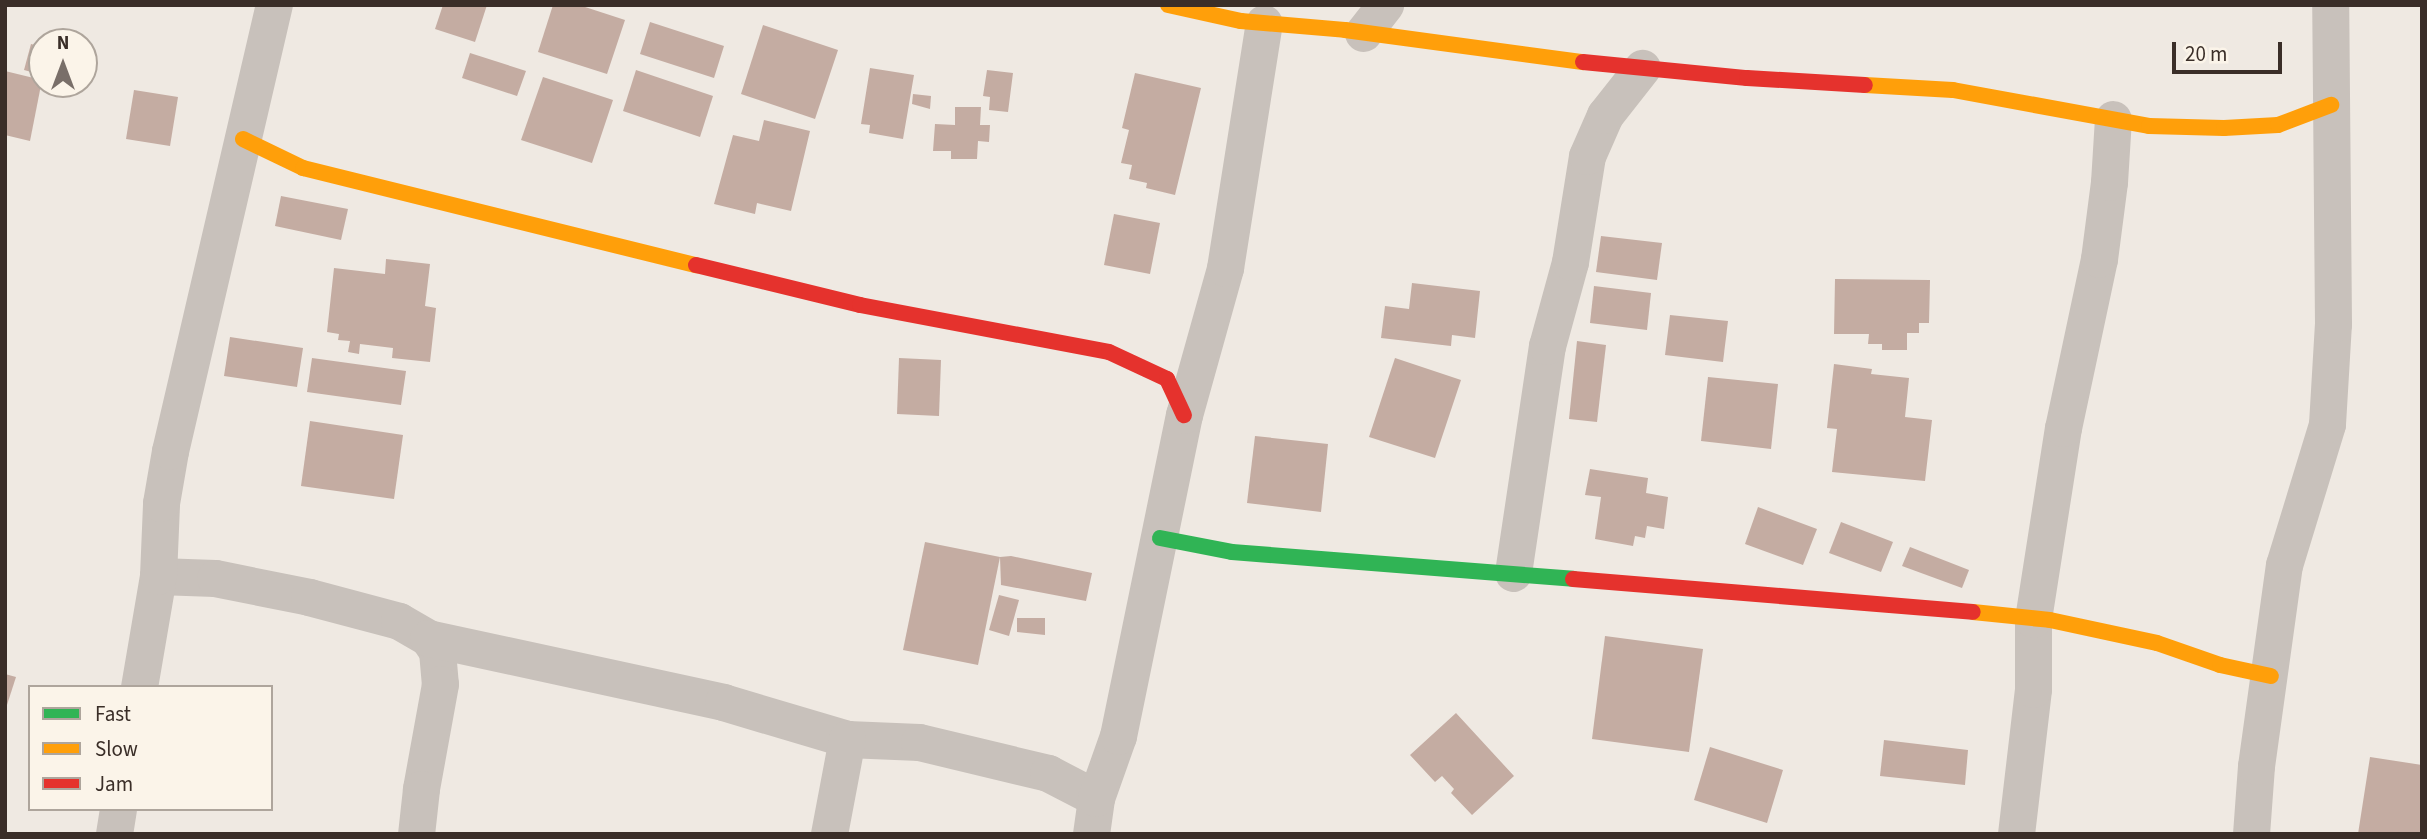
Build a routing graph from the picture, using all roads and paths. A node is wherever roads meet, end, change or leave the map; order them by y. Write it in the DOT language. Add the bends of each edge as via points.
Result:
graph roads {
  1 [pos="274,5"];
  2 [pos="1168,5"];
  3 [pos="2330,5"];
  4 [pos="1374,19"];
  5 [pos="1264,23"];
  6 [pos="1642,68"];
  7 [pos="2331,105"];
  8 [pos="2113,119"];
  9 [pos="243,139"];
  10 [pos="1184,415"];
  11 [pos="1160,538"];
  12 [pos="1513,573"];
  13 [pos="158,576"];
  14 [pos="2033,619"];
  15 [pos="428,638"];
  16 [pos="2271,676"];
  17 [pos="139,685"];
  18 [pos="847,739"];
  19 [pos="1096,798"];
  20 [pos="118,811"];
  21 [pos="114,834"];
  22 [pos="416,834"];
  23 [pos="829,834"];
  24 [pos="1091,834"];
  25 [pos="2016,834"];
  26 [pos="2251,834"];
  1 -- 9 [label="street"];
  2 -- 5 [label="street"];
  3 -- 7 [label="street"];
  4 -- 5 [label="street"];
  4 -- 6 [label="street"];
  5 -- 10 [label="street" via="1225,268"];
  6 -- 8 [label="street" via="1953,90"];
  6 -- 12 [label="street" via="1605,115 1587,156 1570,262 1545,359"];
  7 -- 8 [label="street" via="2278,125 2149,126"];
  7 -- 16 [label="street" via="2333,324 2327,424 2284,565"];
  8 -- 14 [label="street" via="2099,258 2063,428"];
  9 -- 10 [label="street" via="303,168 371,186 860,305 1109,352 1167,379"];
  9 -- 13 [label="street" via="170,451"];
  10 -- 11 [label="street"];
  11 -- 12 [label="street" via="1232,552"];
  11 -- 19 [label="street" via="1118,736"];
  12 -- 14 [label="street"];
  13 -- 15 [label="street" via="215,578 309,597 399,621"];
  13 -- 17 [label="street"];
  14 -- 16 [label="street" via="2157,643 2220,665"];
  14 -- 25 [label="street" via="2032,689"];
  15 -- 18 [label="street" via="723,702"];
  15 -- 22 [label="street" via="437,652 440,684"];
  16 -- 26 [label="street" via="2256,766"];
  18 -- 19 [label="street" via="919,742 1048,773"];
  18 -- 23 [label="street"];
  19 -- 24 [label="street"];
  20 -- 21 [label="street"];
}
